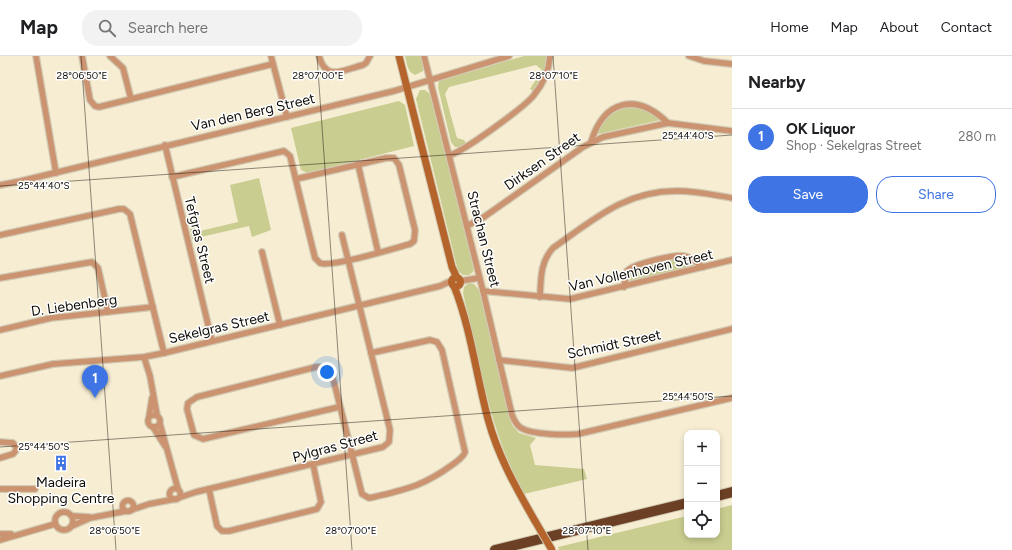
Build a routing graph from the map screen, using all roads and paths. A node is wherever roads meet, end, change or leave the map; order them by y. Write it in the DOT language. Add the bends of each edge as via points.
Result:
graph roads {
  1 [pos="36,56"];
  2 [pos="82,56"];
  3 [pos="110,56"];
  4 [pos="271,56"];
  5 [pos="319,56"];
  6 [pos="370,56"];
  7 [pos="399,56"];
  8 [pos="424,56"];
  9 [pos="510,56"];
  10 [pos="550,56"];
  11 [pos="689,56"];
  12 [pos="273,64"];
  13 [pos="732,64"];
  14 [pos="430,80"];
  15 [pos="406,86"];
  16 [pos="131,100"];
  17 [pos="287,117"];
  18 [pos="668,123"];
  19 [pos="732,130"];
  20 [pos="591,142"];
  21 [pos="165,145"];
  22 [pos="450,155"];
  23 [pos="358,164"];
  24 [pos="56,173"];
  25 [pos="172,177"];
  26 [pos="296,179"];
  27 [pos="0,185"];
  28 [pos="732,198"];
  29 [pos="467,226"];
  30 [pos="0,235"];
  31 [pos="342,236"];
  32 [pos="262,252"];
  33 [pos="378,252"];
  34 [pos="349,259"];
  35 [pos="732,260"];
  36 [pos="703,267"];
  37 [pos="0,278"];
  38 [pos="479,278"];
  39 [pos="455,282"];
  40 [pos="624,287"];
  41 [pos="483,291"];
  42 [pos="540,297"];
  43 [pos="358,306"];
  44 [pos="153,307"];
  45 [pos="108,312"];
  46 [pos="280,325"];
  47 [pos="732,329"];
  48 [pos="0,330"];
  49 [pos="212,341"];
  50 [pos="164,353"];
  51 [pos="371,353"];
  52 [pos="144,357"];
  53 [pos="499,360"];
  54 [pos="0,376"];
  55 [pos="153,394"];
  56 [pos="732,398"];
  57 [pos="339,407"];
  58 [pos="157,415"];
  59 [pos="150,417"];
  60 [pos="160,424"];
  61 [pos="153,427"];
  62 [pos="0,442"];
  63 [pos="166,448"];
  64 [pos="351,455"];
  65 [pos="0,458"];
  66 [pos="313,464"];
  67 [pos="175,479"];
  68 [pos="0,489"];
  69 [pos="35,489"];
  70 [pos="209,489"];
  71 [pos="179,490"];
  72 [pos="171,491"];
  73 [pos="196,492"];
  74 [pos="732,492"];
  75 [pos="720,495"];
  76 [pos="732,498"];
  77 [pos="177,499"];
  78 [pos="720,501"];
  79 [pos="132,502"];
  80 [pos="156,502"];
  81 [pos="123,503"];
  82 [pos="149,504"];
  83 [pos="684,504"];
  84 [pos="128,510"];
  85 [pos="684,510"];
  86 [pos="109,514"];
  87 [pos="72,516"];
  88 [pos="90,518"];
  89 [pos="55,524"];
  90 [pos="72,526"];
  91 [pos="0,534"];
  92 [pos="17,534"];
  93 [pos="0,540"];
  94 [pos="495,550"];
  95 [pos="520,550"];
  96 [pos="552,550"];
  1 -- 24 [label="street"];
  2 -- 16 [label="street" via="90,100 95,106 104,107"];
  3 -- 16 [label="street" via="122,68"];
  4 -- 12 [label="street"];
  5 -- 6 [label="street" via="324,68 328,72 334,72 363,65"];
  7 -- 15 [label="street"];
  8 -- 14 [label="street, Strachan Street"];
  9 -- 14 [label="street, Van den Berg Street"];
  10 -- 22 [label="street" via="546,77 534,97 465,149"];
  11 -- 13 [label="street" via="704,61"];
  12 -- 16 [label="street"];
  12 -- 17 [label="street"];
  14 -- 15 [label="street, Van den Berg Street"];
  14 -- 22 [label="street, Strachan Street"];
  15 -- 17 [label="street, Van den Berg Street"];
  15 -- 39 [label="street"];
  17 -- 21 [label="street, Van den Berg Street"];
  18 -- 19 [label="street, Dirksen Street"];
  18 -- 20 [label="street, Dirksen Street"];
  18 -- 20 [label="street" via="644,106 623,105 603,117"];
  20 -- 29 [label="street, Dirksen Street" via="484,217"];
  21 -- 24 [label="street, Van den Berg Street"];
  21 -- 25 [label="street, Tefgras Street"];
  22 -- 29 [label="street, Strachan Street"];
  23 -- 26 [label="street"];
  23 -- 33 [label="street"];
  23 -- 33 [label="street" via="394,158 399,165 415,230 415,239 410,244"];
  24 -- 27 [label="street, Van den Berg Street"];
  25 -- 26 [label="street" via="280,151 290,156"];
  25 -- 49 [label="street, Tefgras Street"];
  26 -- 34 [label="street" via="317,261 327,264"];
  28 -- 42 [label="street" via="668,191 632,198 614,205 547,254 542,266"];
  29 -- 38 [label="street, Strachan Street"];
  30 -- 44 [label="street" via="124,209 130,214"];
  31 -- 34 [label="street, Pylgras Street"];
  32 -- 46 [label="street"];
  33 -- 34 [label="street"];
  34 -- 43 [label="street, Pylgras Street"];
  35 -- 36 [label="street, Van Vollenhoven Street"];
  36 -- 40 [label="street, Van Vollenhoven Street"];
  36 -- 40 [label="street" via="680,255 637,265 628,271"];
  37 -- 45 [label="street" via="92,262 98,268"];
  38 -- 39 [label="street, Sekelgras Street"];
  38 -- 41 [label="street, Strachan Street"];
  39 -- 43 [label="street, Sekelgras Street"];
  39 -- 96 [label="street, bridge" via="484,404 498,448 510,477"];
  40 -- 42 [label="street, Van Vollenhoven Street" via="570,299"];
  41 -- 42 [label="street, Van Vollenhoven Street"];
  41 -- 53 [label="street, Strachan Street"];
  43 -- 46 [label="street, Sekelgras Street"];
  43 -- 51 [label="street, Pylgras Street"];
  44 -- 45 [label="street, D. Liebenberg"];
  44 -- 50 [label="street"];
  45 -- 48 [label="street, D. Liebenberg" via="51,318"];
  46 -- 49 [label="street, Sekelgras Street"];
  47 -- 53 [label="street, Schmidt Street" via="572,368"];
  49 -- 50 [label="street, Sekelgras Street"];
  50 -- 52 [label="street, Sekelgras Street"];
  51 -- 64 [label="street, Pylgras Street" via="390,438 387,445"];
  51 -- 64 [label="street" via="426,340 437,342 442,350 465,452 460,459 422,484 369,498 362,494"];
  52 -- 54 [label="street, Sekelgras Street" via="61,362"];
  52 -- 55 [label="street"];
  53 -- 56 [label="street, Strachan Street" via="512,415 520,427 530,430 559,434 587,433"];
  55 -- 58 [label="street"];
  55 -- 59 [label="street"];
  57 -- 57 [label="street" via="203,439 194,435 187,409 188,403 197,397 320,366 327,368 332,374"];
  57 -- 64 [label="street"];
  58 -- 59 [label="street"];
  58 -- 60 [label="street"];
  59 -- 61 [label="street" via="148,423"];
  60 -- 61 [label="street"];
  60 -- 63 [label="street"];
  61 -- 63 [label="street"];
  62 -- 65 [label="street" via="13,443 17,450"];
  63 -- 67 [label="street"];
  64 -- 66 [label="street, Pylgras Street"];
  66 -- 70 [label="street, Pylgras Street"];
  66 -- 70 [label="street" via="320,507 230,531 222,531 217,526"];
  67 -- 71 [label="street"];
  67 -- 72 [label="street"];
  68 -- 69 [label="street"];
  70 -- 73 [label="street, Pylgras Street"];
  71 -- 72 [label="street, Pylgras Street"];
  71 -- 73 [label="street, Pylgras Street"];
  71 -- 77 [label="street" via="180,495"];
  72 -- 77 [label="street" via="171,496"];
  72 -- 80 [label="street, Pylgras Street"];
  73 -- 77 [label="street, Pylgras Street"];
  74 -- 75 [label="highway"];
  76 -- 78 [label="highway"];
  77 -- 80 [label="street, Pylgras Street"];
  79 -- 81 [label="street" via="127,500"];
  79 -- 82 [label="street, Pylgras Street"];
  79 -- 84 [label="street" via="133,507"];
  80 -- 82 [label="street, Pylgras Street"];
  81 -- 84 [label="street" via="123,508"];
  81 -- 86 [label="street, Pylgras Street"];
  82 -- 84 [label="street, Pylgras Street"];
  83 -- 94 [label="highway"];
  84 -- 86 [label="street, Pylgras Street"];
  85 -- 95 [label="highway"];
  86 -- 88 [label="street, Pylgras Street"];
  87 -- 88 [label="street, Pylgras Street"];
  87 -- 89 [label="street" via="67,512 61,512 55,518"];
  87 -- 90 [label="street"];
  88 -- 90 [label="street, Pylgras Street"];
  89 -- 90 [label="street" via="62,530"];
  89 -- 92 [label="street"];
  91 -- 92 [label="street"];
  92 -- 93 [label="street"];
}
